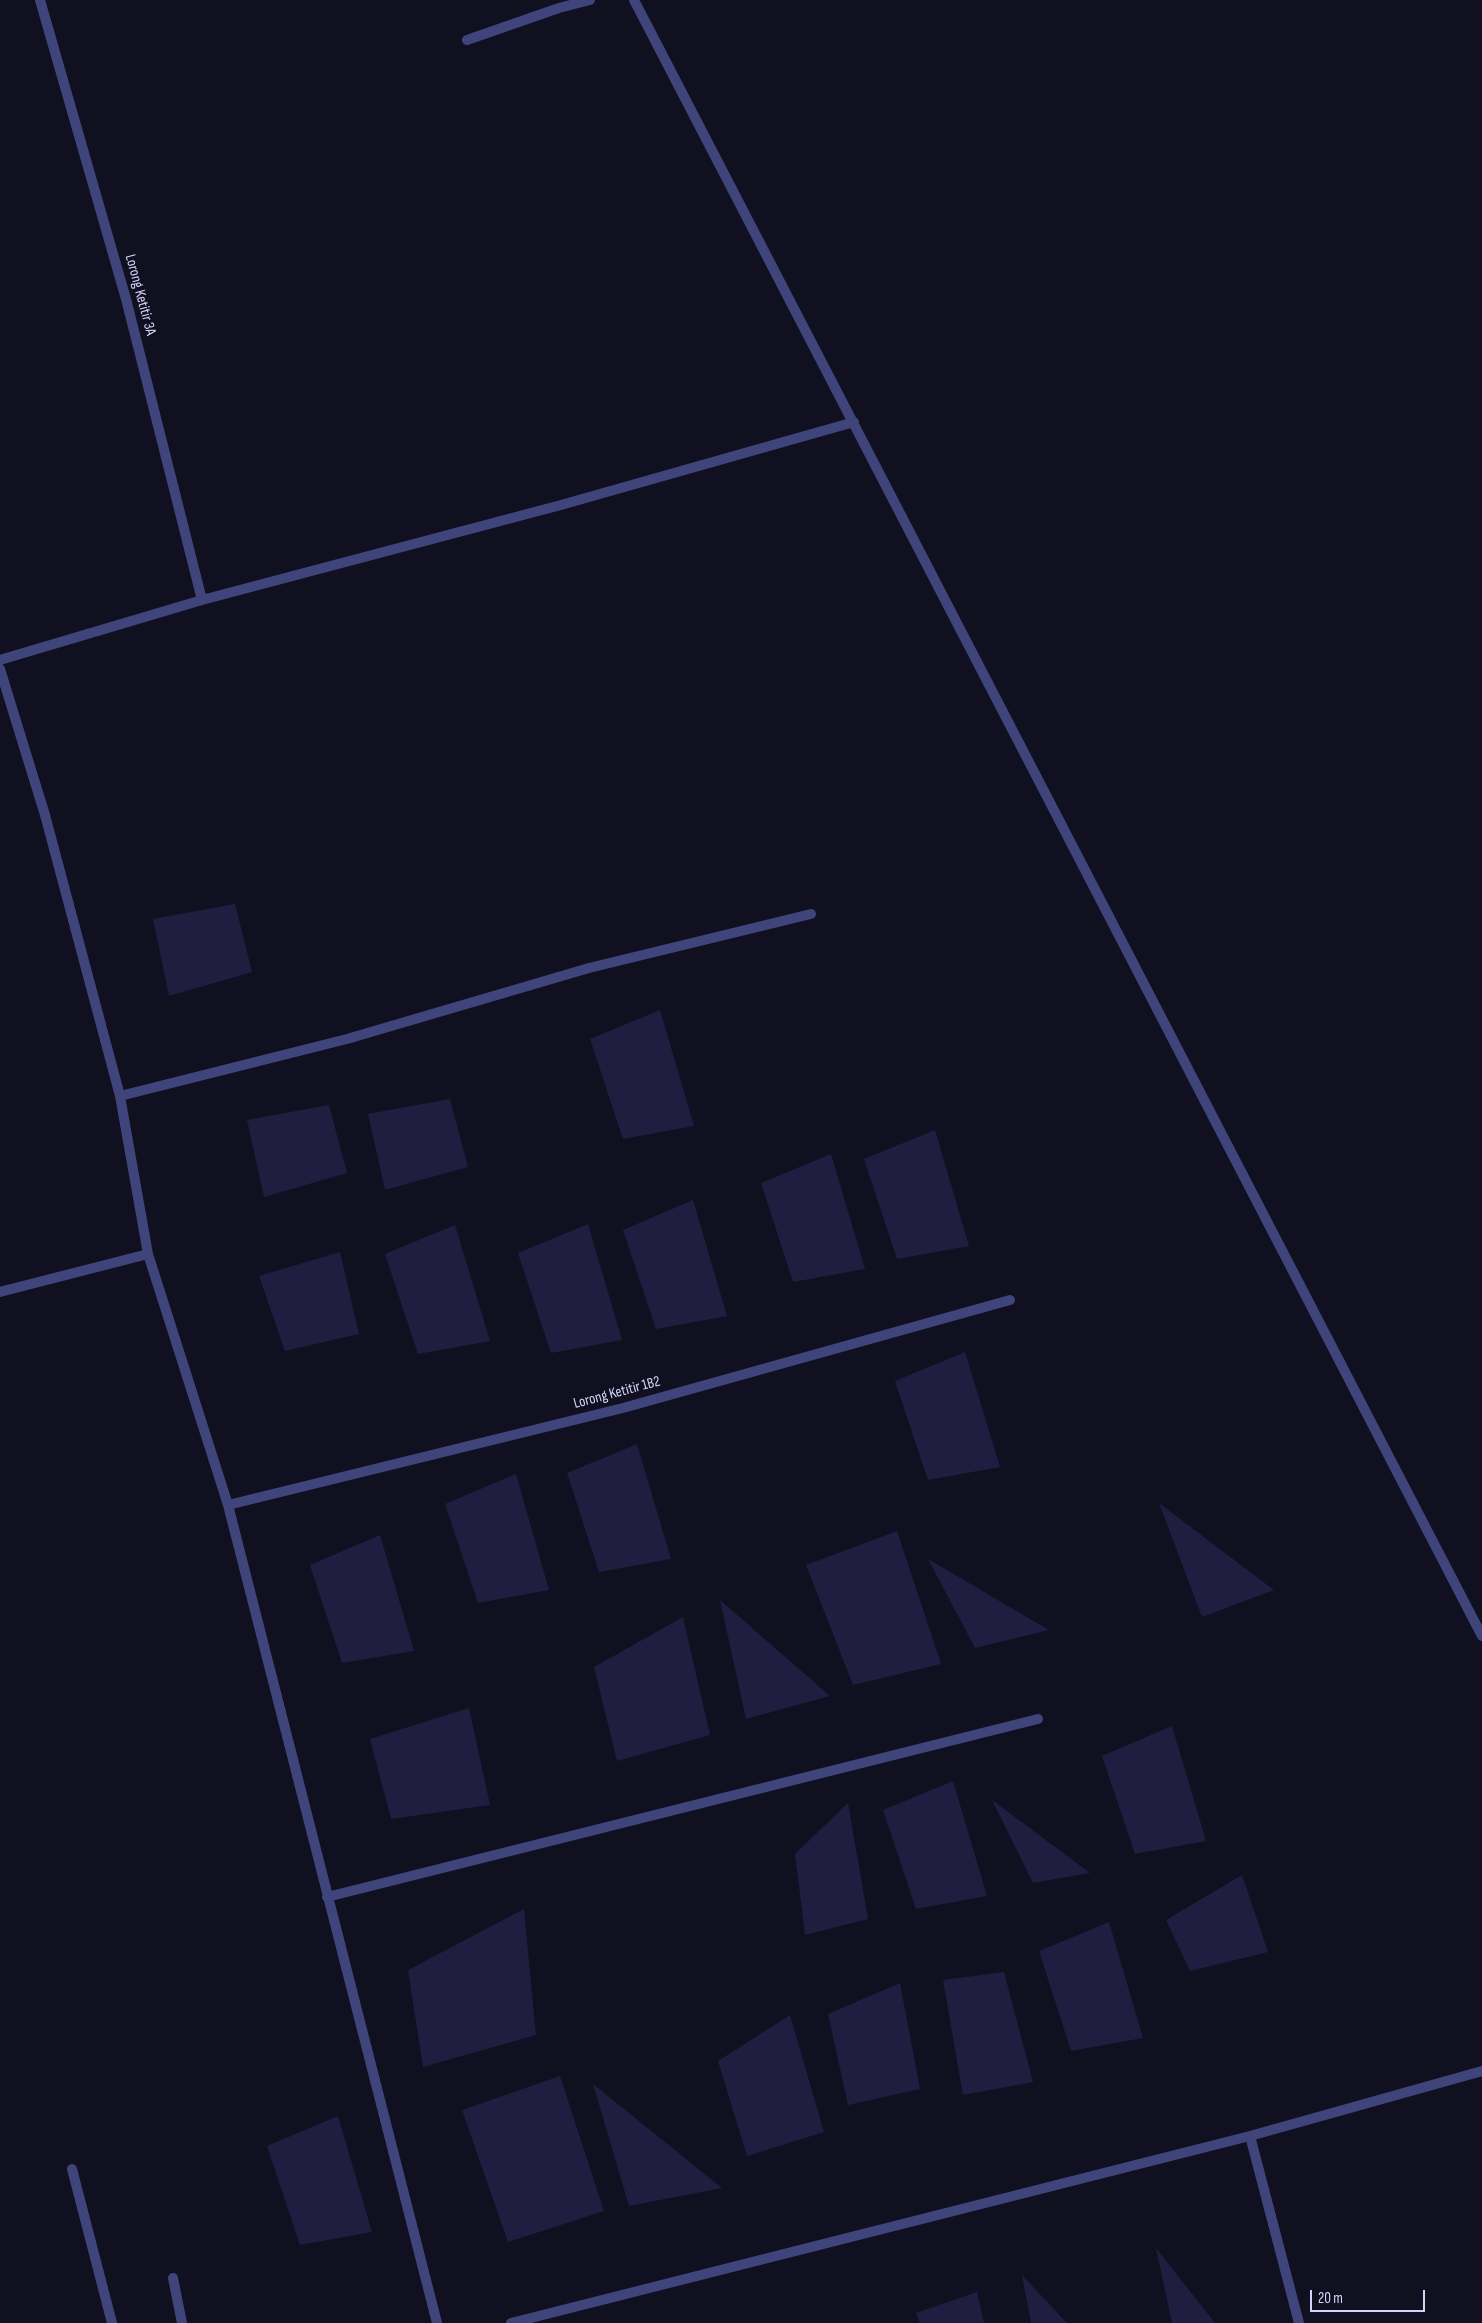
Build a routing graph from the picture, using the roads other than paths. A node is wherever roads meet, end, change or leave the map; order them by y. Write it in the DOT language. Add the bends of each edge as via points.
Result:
graph roads {
  1 [pos="40,0"];
  2 [pos="590,0"];
  3 [pos="634,0"];
  4 [pos="467,40"];
  5 [pos="854,422"];
  6 [pos="202,600"];
  7 [pos="0,660"];
  8 [pos="0,669"];
  9 [pos="811,914"];
  10 [pos="120,1096"];
  11 [pos="148,1254"];
  12 [pos="0,1292"];
  13 [pos="1010,1300"];
  14 [pos="228,1505"];
  15 [pos="1482,1636"];
  16 [pos="1038,1719"];
  17 [pos="327,1897"];
  18 [pos="1482,2071"];
  19 [pos="1250,2136"];
  20 [pos="72,2168"];
  21 [pos="173,2278"];
  22 [pos="112,2323"];
  23 [pos="182,2323"];
  24 [pos="437,2323"];
  25 [pos="511,2323"];
  26 [pos="1299,2323"];
  1 -- 6 [label="street, Lorong Ketitir 3A" via="126,298"];
  2 -- 4 [label="street"];
  3 -- 5 [label="street"];
  5 -- 6 [label="street" via="561,505"];
  5 -- 15 [label="street"];
  6 -- 7 [label="street"];
  8 -- 10 [label="street" via="45,815"];
  9 -- 10 [label="street" via="589,968 347,1039"];
  10 -- 11 [label="street"];
  11 -- 12 [label="street"];
  11 -- 14 [label="street"];
  13 -- 14 [label="street, Lorong Ketitir 1B2" via="623,1408"];
  14 -- 17 [label="street"];
  16 -- 17 [label="street"];
  17 -- 24 [label="street"];
  18 -- 19 [label="street"];
  19 -- 25 [label="street"];
  19 -- 26 [label="street"];
  20 -- 22 [label="street"];
  21 -- 23 [label="street"];
}
